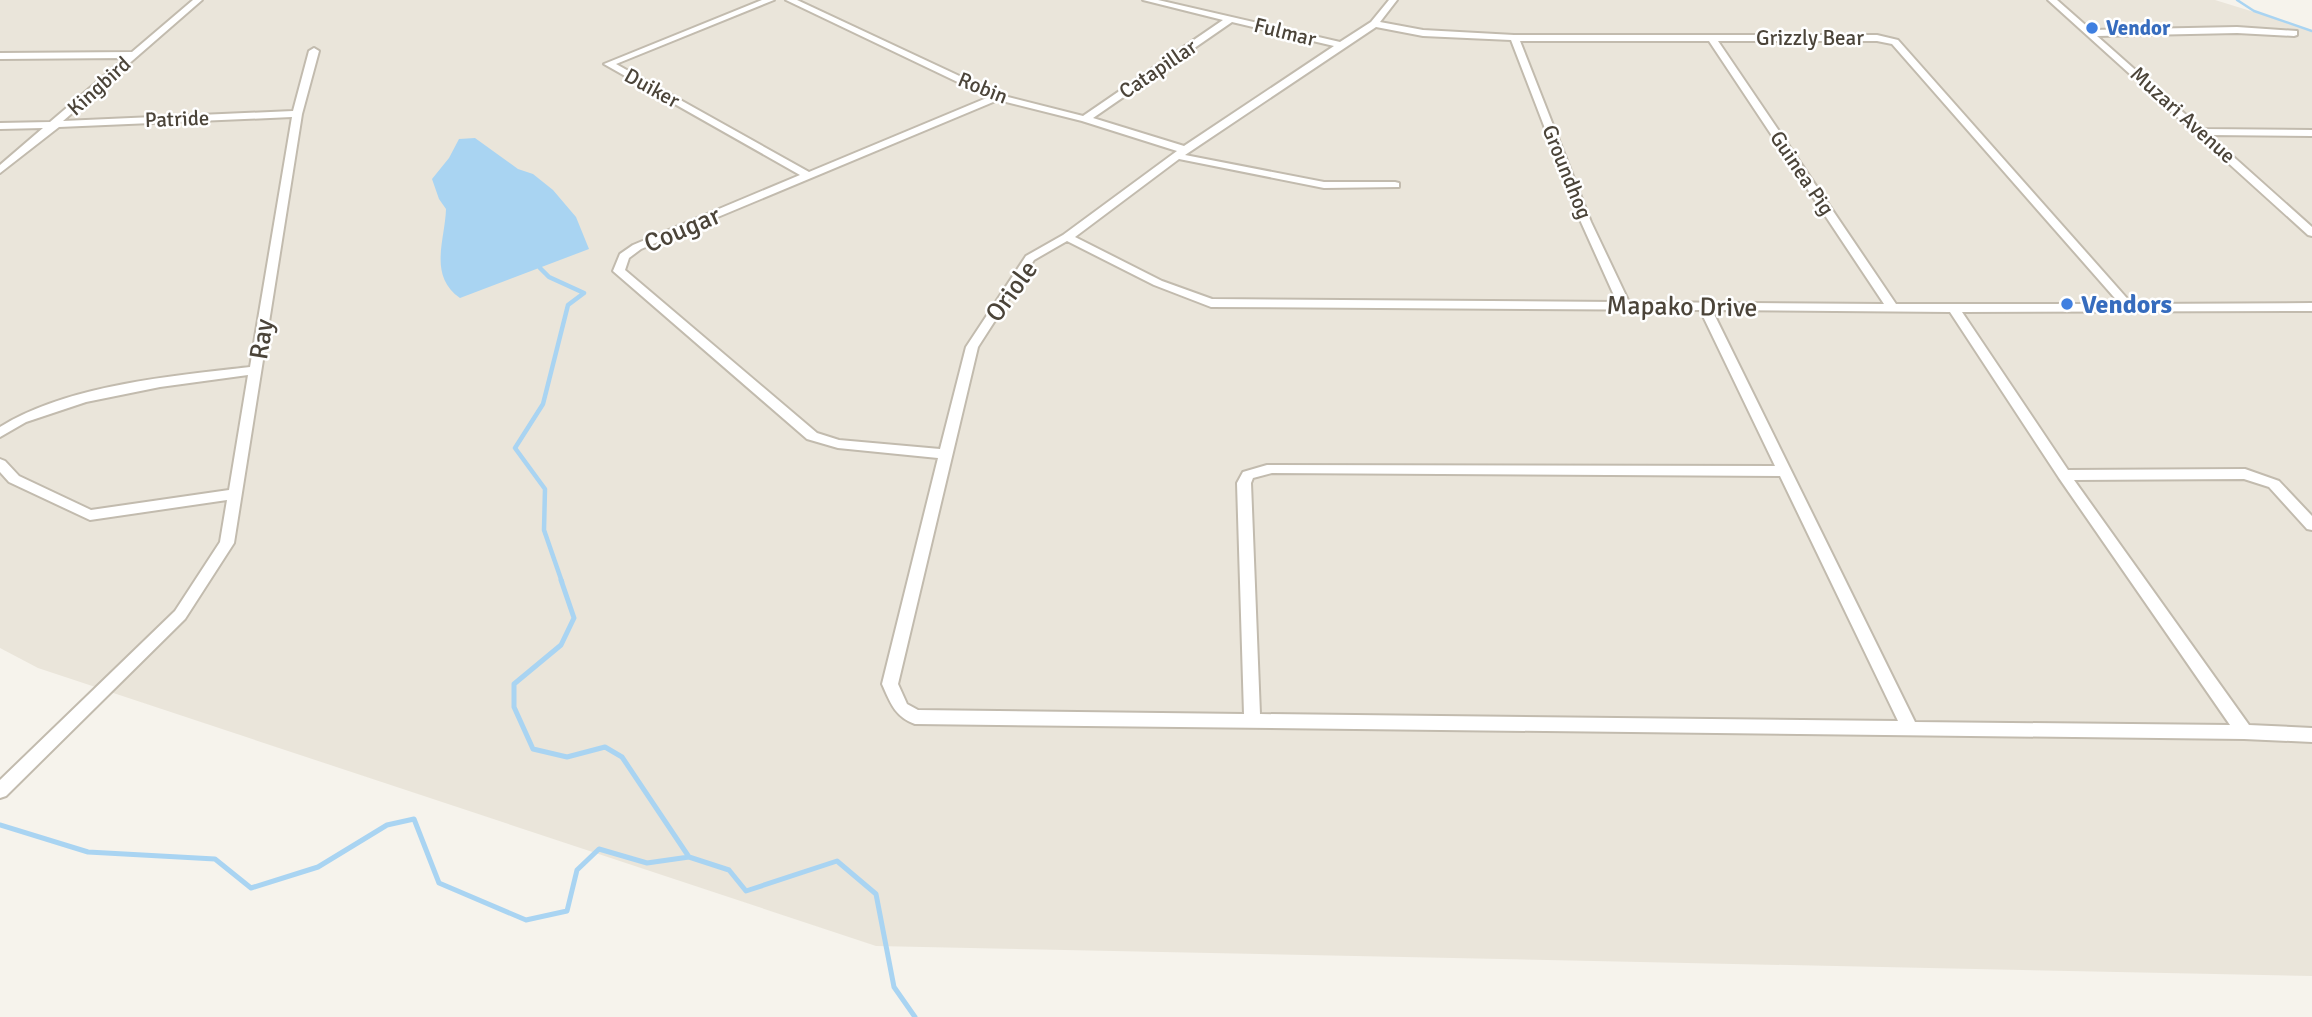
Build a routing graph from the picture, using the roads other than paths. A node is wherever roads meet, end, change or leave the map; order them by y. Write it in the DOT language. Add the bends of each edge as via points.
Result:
graph roads {
  1 [pos="198,0"];
  2 [pos="770,0"];
  3 [pos="790,0"];
  4 [pos="1147,0"];
  5 [pos="1393,0"];
  6 [pos="2052,0"];
  7 [pos="1168,2"];
  8 [pos="1231,19"];
  9 [pos="1374,24"];
  10 [pos="2091,33"];
  11 [pos="2294,33"];
  12 [pos="1514,38"];
  13 [pos="1712,38"];
  14 [pos="1340,46"];
  15 [pos="314,51"];
  16 [pos="134,55"];
  17 [pos="0,56"];
  18 [pos="997,97"];
  19 [pos="297,114"];
  20 [pos="1085,118"];
  21 [pos="56,125"];
  22 [pos="2,126"];
  23 [pos="2203,132"];
  24 [pos="2312,133"];
  25 [pos="1181,153"];
  26 [pos="0,170"];
  27 [pos="809,176"];
  28 [pos="1395,185"];
  29 [pos="2312,233"];
  30 [pos="1067,237"];
  31 [pos="1624,305"];
  32 [pos="1704,306"];
  33 [pos="2128,306"];
  34 [pos="2312,307"];
  35 [pos="1893,308"];
  36 [pos="1954,308"];
  37 [pos="256,370"];
  38 [pos="0,433"];
  39 [pos="944,454"];
  40 [pos="0,464"];
  41 [pos="1782,471"];
  42 [pos="2064,475"];
  43 [pos="236,494"];
  44 [pos="2312,525"];
  45 [pos="1252,720"];
  46 [pos="1910,729"];
  47 [pos="2244,732"];
  48 [pos="2312,735"];
  49 [pos="0,791"];
  1 -- 16 [label="street, Kingbird"];
  2 -- 27 [label="street, Duiker" via="609,64"];
  3 -- 18 [label="street, Robin"];
  4 -- 7 [label="street, Fulmar"];
  5 -- 9 [label="street, Oriole"];
  6 -- 10 [label="street, Muzari Avenue"];
  7 -- 8 [label="street, Fulmar"];
  8 -- 14 [label="street, Fulmar"];
  8 -- 20 [label="street, Catapillar"];
  9 -- 12 [label="street, Grizzly Bear" via="1423,33"];
  9 -- 14 [label="street, Oriole"];
  10 -- 11 [label="street"];
  10 -- 23 [label="street, Muzari Avenue"];
  12 -- 13 [label="street, Grizzly Bear"];
  12 -- 31 [label="street, Groundhog" via="1586,222"];
  13 -- 33 [label="street, Grizzly Bear" via="1877,38 1895,42"];
  13 -- 35 [label="street, Guinea Pig"];
  14 -- 25 [label="street, Oriole"];
  15 -- 19 [label="street, Ray"];
  16 -- 17 [label="street"];
  16 -- 21 [label="street, Kingbird"];
  18 -- 20 [label="street, Robin"];
  18 -- 27 [label="street, Cougar"];
  19 -- 21 [label="street, Patride"];
  19 -- 37 [label="street, Ray"];
  20 -- 25 [label="street, Robin"];
  21 -- 22 [label="street, Patride"];
  21 -- 26 [label="street, Kingbird"];
  23 -- 24 [label="street"];
  23 -- 29 [label="street, Muzari Avenue"];
  25 -- 28 [label="street, Robin" via="1324,185"];
  25 -- 30 [label="street, Oriole"];
  27 -- 39 [label="street, Cougar" via="637,247 624,257 619,271 812,436 838,444"];
  30 -- 31 [label="street, Mapako Drive" via="1158,283 1211,303"];
  30 -- 39 [label="street, Oriole" via="1030,258 972,347"];
  31 -- 32 [label="street, Mapako Drive"];
  32 -- 35 [label="street, Mapako Drive"];
  32 -- 41 [label="street"];
  33 -- 34 [label="street, Mapako Drive"];
  33 -- 36 [label="street, Mapako Drive"];
  35 -- 36 [label="street, Mapako Drive"];
  36 -- 42 [label="street"];
  37 -- 38 [label="street" via="128,389 45,410"];
  37 -- 43 [label="street, Ray"];
  39 -- 45 [label="street, Oriole" via="890,684 901,708 915,717"];
  40 -- 43 [label="street" via="14,479 90,515"];
  41 -- 45 [label="street" via="1272,468 1248,475 1244,484"];
  41 -- 46 [label="street"];
  42 -- 44 [label="street" via="2245,474 2274,484"];
  42 -- 47 [label="street"];
  43 -- 49 [label="street, Ray" via="227,542 180,615"];
  45 -- 46 [label="street"];
  46 -- 47 [label="street"];
  47 -- 48 [label="street"];
}
